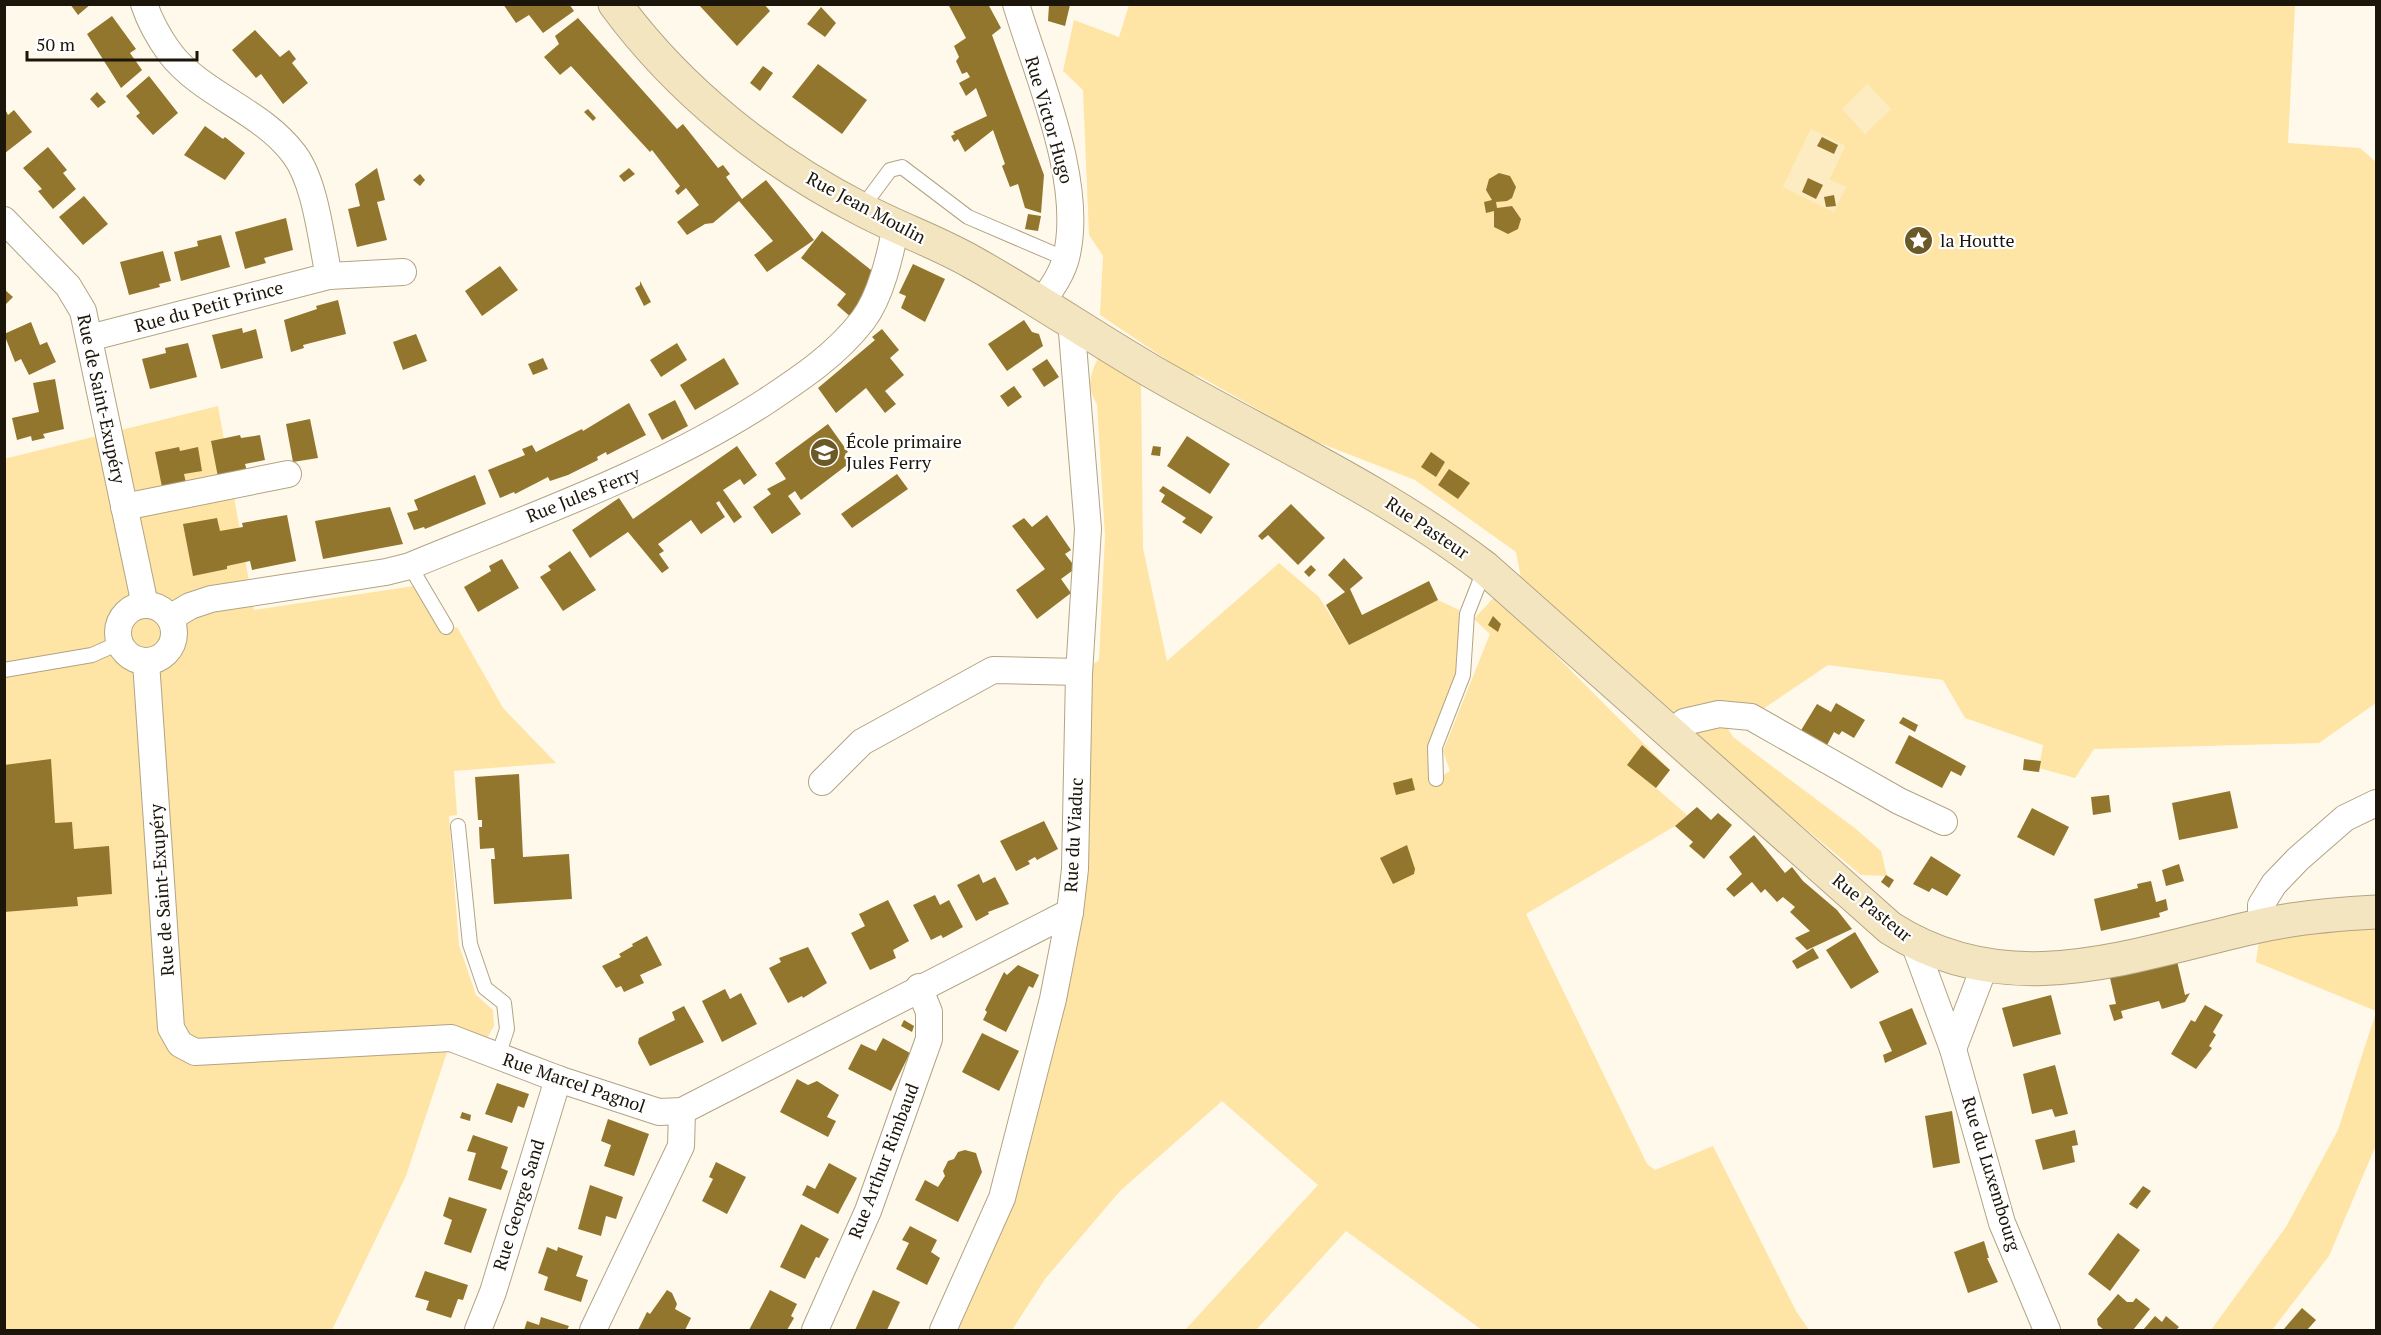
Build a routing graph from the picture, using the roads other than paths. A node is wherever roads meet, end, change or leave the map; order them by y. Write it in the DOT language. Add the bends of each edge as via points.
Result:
graph roads {
  1 [pos="144,4"];
  2 [pos="615,4"];
  3 [pos="1016,4"];
  4 [pos="861,209"];
  5 [pos="4,220"];
  6 [pos="896,226"];
  7 [pos="1066,259"];
  8 [pos="403,272"];
  9 [pos="329,276"];
  10 [pos="1042,303"];
  11 [pos="1071,320"];
  12 [pos="89,338"];
  13 [pos="1149,370"];
  14 [pos="288,474"];
  15 [pos="124,507"];
  16 [pos="410,566"];
  17 [pos="1485,568"];
  18 [pos="145,605"];
  19 [pos="171,618"];
  20 [pos="446,627"];
  21 [pos="119,643"];
  22 [pos="146,662"];
  23 [pos="4,670"];
  24 [pos="1079,672"];
  25 [pos="1670,735"];
  26 [pos="1436,779"];
  27 [pos="822,782"];
  28 [pos="2376,803"];
  29 [pos="1944,822"];
  30 [pos="458,826"];
  31 [pos="1070,912"];
  32 [pos="2376,912"];
  33 [pos="2260,926"];
  34 [pos="1914,943"];
  35 [pos="1985,965"];
  36 [pos="919,987"];
  37 [pos="180,1044"];
  38 [pos="1953,1049"];
  39 [pos="498,1056"];
  40 [pos="558,1079"];
  41 [pos="682,1111"];
  42 [pos="478,1330"];
  43 [pos="593,1330"];
  44 [pos="815,1330"];
  45 [pos="943,1330"];
  46 [pos="2047,1330"];
  1 -- 9 [label="street" via="151,24 171,54 198,79 269,127 295,155 308,183"];
  2 -- 4 [label="main road, Rue Jean Moulin" via="660,60 705,103 759,147"];
  3 -- 7 [label="street, Rue Victor Hugo" via="1065,161 1071,224"];
  4 -- 6 [label="main road, Rue Jean Moulin"];
  4 -- 7 [label="lane" via="890,170 902,167 968,217"];
  5 -- 12 [label="street, Rue de Saint-Exupéry" via="68,286 83,311"];
  6 -- 10 [label="main road, Rue Jean Moulin" via="969,260"];
  6 -- 16 [label="street, Rue Jules Ferry" via="888,265 864,318 837,350 806,375 725,428 640,472"];
  7 -- 10 [label="street, Rue Victor Hugo"];
  8 -- 9 [label="street, Rue du Petit Prince"];
  9 -- 12 [label="street, Rue du Petit Prince"];
  10 -- 11 [label="main road, Rue Jean Moulin"];
  11 -- 13 [label="main road, Rue Jean Moulin"];
  11 -- 24 [label="street, Rue du Viaduc" via="1088,529"];
  12 -- 15 [label="street, Rue de Saint-Exupéry"];
  13 -- 17 [label="main road, Rue Pasteur" via="1391,502"];
  14 -- 15 [label="street"];
  15 -- 18 [label="street, Rue de Saint-Exupéry"];
  16 -- 19 [label="street, Rue Jules Ferry" via="211,599"];
  16 -- 20 [label="lane"];
  17 -- 25 [label="main road, Rue Pasteur"];
  17 -- 26 [label="lane" via="1467,614 1463,675 1436,747"];
  18 -- 19 [label="street" via="155,606"];
  18 -- 21 [label="street" via="126,614 120,622"];
  19 -- 22 [label="street" via="171,647 156,660"];
  21 -- 22 [label="street" via="126,653"];
  21 -- 23 [label="lane" via="92,655"];
  22 -- 37 [label="street, Rue de Saint-Exupéry" via="171,1028"];
  24 -- 27 [label="street" via="993,670 862,742"];
  24 -- 31 [label="street, Rue du Viaduc" via="1075,868"];
  25 -- 29 [label="street" via="1684,722 1719,714 1751,717 1899,801"];
  25 -- 34 [label="main road, Rue Pasteur" via="1890,928"];
  28 -- 33 [label="street" via="2345,818 2274,884 2261,905"];
  30 -- 39 [label="lane" via="470,945 485,988 504,1003 507,1029"];
  31 -- 36 [label="street, Rue Marcel Pagnol"];
  31 -- 45 [label="street, Rue du Viaduc" via="1053,999 1002,1198"];
  32 -- 33 [label="main road, Rue Pasteur"];
  33 -- 35 [label="main road, Rue Pasteur" via="2090,966 2038,969"];
  34 -- 35 [label="main road, Rue Pasteur"];
  34 -- 38 [label="street, Rue du Luxembourg"];
  35 -- 38 [label="street"];
  36 -- 41 [label="street, Rue Marcel Pagnol"];
  36 -- 44 [label="street, Rue Arthur Rimbaud" via="929,1012 929,1039 868,1211"];
  37 -- 39 [label="street, Rue Marcel Pagnol" via="195,1053 451,1038"];
  38 -- 46 [label="street, Rue du Luxembourg" via="2002,1223"];
  39 -- 40 [label="street, Rue Marcel Pagnol"];
  40 -- 41 [label="street, Rue Marcel Pagnol" via="659,1112"];
  40 -- 42 [label="street, Rue George Sand"];
  41 -- 43 [label="street" via="681,1146"];
}
